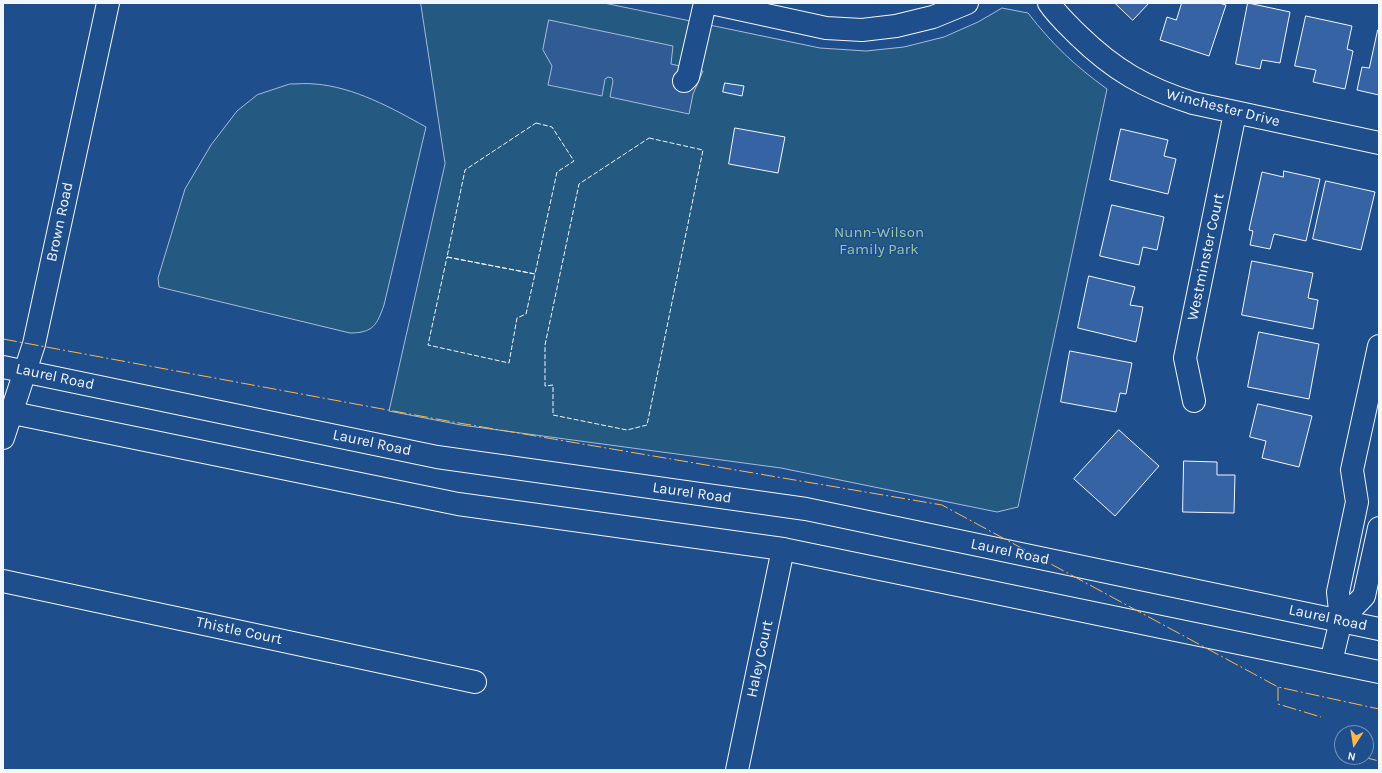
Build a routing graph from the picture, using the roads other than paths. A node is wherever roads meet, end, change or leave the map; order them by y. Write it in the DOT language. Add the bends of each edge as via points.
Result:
graph roads {
  1 [pos="108,3"];
  2 [pos="705,3"];
  3 [pos="711,3"];
  4 [pos="967,3"];
  5 [pos="1049,3"];
  6 [pos="684,81"];
  7 [pos="1236,113"];
  8 [pos="1379,143"];
  9 [pos="1379,346"];
  10 [pos="3,367"];
  11 [pos="25,372"];
  12 [pos="1194,401"];
  13 [pos="7,412"];
  14 [pos="3,438"];
  15 [pos="1379,528"];
  16 [pos="783,549"];
  17 [pos="3,581"];
  18 [pos="1341,620"];
  19 [pos="1379,629"];
  20 [pos="1331,662"];
  21 [pos="1379,672"];
  22 [pos="475,682"];
  23 [pos="737,770"];
  1 -- 11 [label="main road, Brown Road" via="34,344"];
  2 -- 6 [label="main road" via="688,77"];
  3 -- 4 [label="main road" via="826,28 862,30 926,19"];
  5 -- 7 [label="main road, Winchester Drive" via="1096,53 1129,77 1164,94"];
  7 -- 8 [label="main road, Winchester Drive"];
  7 -- 12 [label="main road, Westminster Court" via="1185,358"];
  9 -- 18 [label="main road" via="1352,470 1357,502 1338,592"];
  10 -- 11 [label="main road, Laurel Road"];
  11 -- 13 [label="main road, Brown Road"];
  11 -- 18 [label="main road, Laurel Road" via="437,456 806,509"];
  13 -- 14 [label="main road, Brown Road"];
  13 -- 16 [label="main road" via="458,504"];
  15 -- 18 [label="main road" via="1364,596"];
  16 -- 20 [label="main road"];
  16 -- 23 [label="main road, Haley Court"];
  17 -- 22 [label="main road, Thistle Court"];
  18 -- 19 [label="main road, Laurel Road"];
  18 -- 20 [label="main road"];
  20 -- 21 [label="main road"];
}
